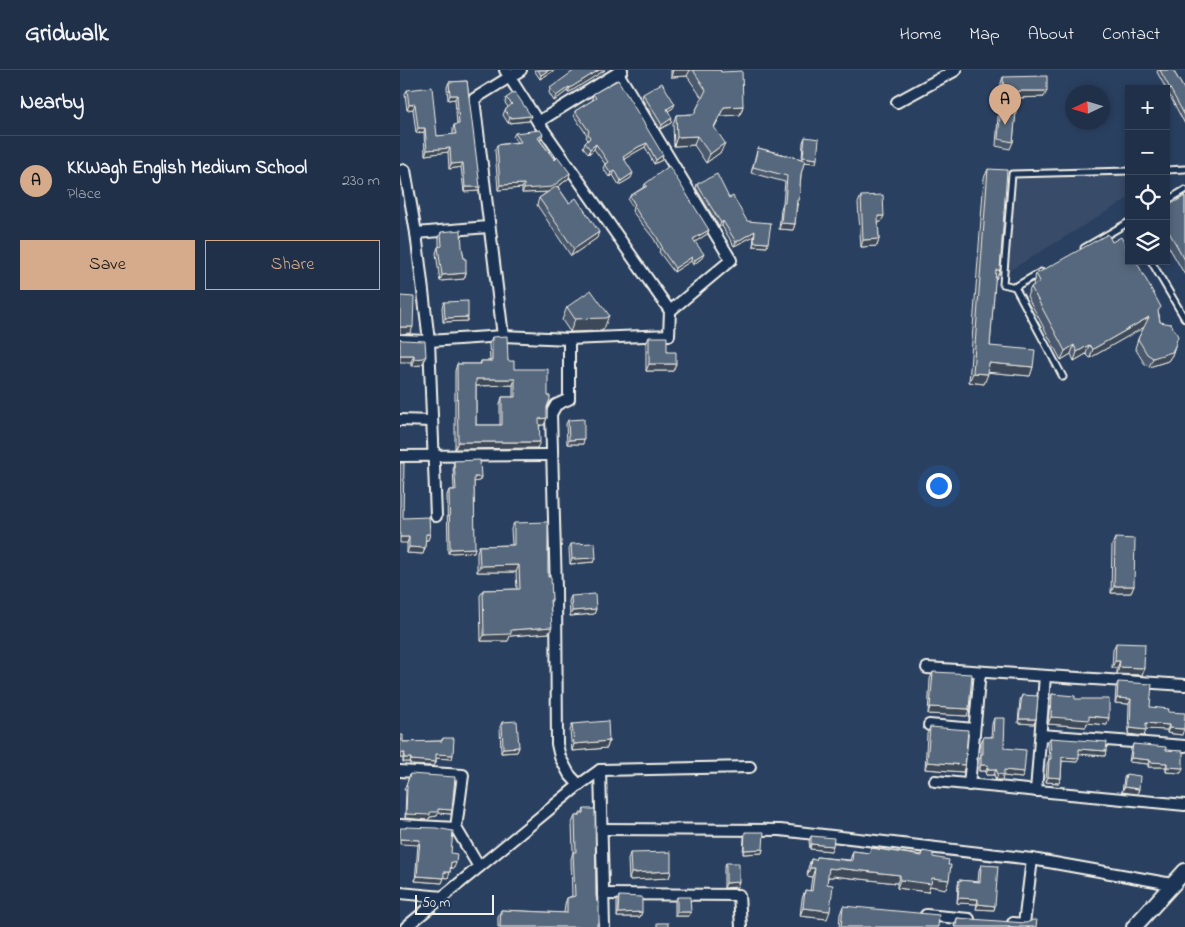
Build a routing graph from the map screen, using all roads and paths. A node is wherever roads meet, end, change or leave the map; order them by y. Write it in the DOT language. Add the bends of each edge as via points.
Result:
graph roads {
  1 [pos="521,70"];
  2 [pos="956,70"];
  3 [pos="620,72"];
  4 [pos="507,74"];
  5 [pos="897,102"];
  6 [pos="538,122"];
  7 [pos="1185,169"];
  8 [pos="1170,170"];
  9 [pos="400,171"];
  10 [pos="1125,171"];
  11 [pos="1185,190"];
  12 [pos="1170,199"];
  13 [pos="1125,225"];
  14 [pos="488,227"];
  15 [pos="416,233"];
  16 [pos="1080,250"];
  17 [pos="1153,265"];
  18 [pos="1047,269"];
  19 [pos="1015,287"];
  20 [pos="670,311"];
  21 [pos="1185,319"];
  22 [pos="503,336"];
  23 [pos="569,339"];
  24 [pos="400,340"];
  25 [pos="429,341"];
  26 [pos="1063,377"];
  27 [pos="400,420"];
  28 [pos="432,420"];
  29 [pos="552,455"];
  30 [pos="400,456"];
  31 [pos="433,457"];
  32 [pos="436,516"];
  33 [pos="927,668"];
  34 [pos="980,672"];
  35 [pos="1045,676"];
  36 [pos="1185,685"];
  37 [pos="929,725"];
  38 [pos="974,729"];
  39 [pos="1040,735"];
  40 [pos="1185,746"];
  41 [pos="750,767"];
  42 [pos="400,770"];
  43 [pos="600,770"];
  44 [pos="935,781"];
  45 [pos="578,785"];
  46 [pos="969,785"];
  47 [pos="1036,791"];
  48 [pos="1185,797"];
  49 [pos="1185,805"];
  50 [pos="400,825"];
  51 [pos="456,828"];
  52 [pos="601,829"];
  53 [pos="1032,859"];
  54 [pos="479,867"];
  55 [pos="1185,871"];
  56 [pos="1172,884"];
  57 [pos="400,893"];
  58 [pos="603,894"];
  59 [pos="443,897"];
  60 [pos="918,914"];
  61 [pos="976,920"];
  62 [pos="1005,922"];
  63 [pos="406,927"];
  64 [pos="604,927"];
  65 [pos="741,927"];
  66 [pos="1134,927"];
  1 -- 4 [label="street"];
  2 -- 5 [label="street"];
  3 -- 6 [label="street"];
  3 -- 20 [label="street" via="731,260"];
  4 -- 6 [label="street"];
  4 -- 14 [label="street" via="474,98"];
  6 -- 20 [label="street"];
  7 -- 8 [label="lane"];
  9 -- 15 [label="street" via="405,170"];
  10 -- 19 [label="lane" via="1012,174 1003,284"];
  11 -- 12 [label="lane"];
  13 -- 16 [label="lane"];
  14 -- 15 [label="street"];
  14 -- 22 [label="street"];
  15 -- 25 [label="street"];
  17 -- 21 [label="lane"];
  18 -- 19 [label="lane"];
  19 -- 26 [label="lane"];
  20 -- 23 [label="street" via="669,335"];
  22 -- 23 [label="street"];
  22 -- 25 [label="street"];
  23 -- 29 [label="street" via="569,399 556,405 551,414"];
  24 -- 25 [label="street"];
  25 -- 28 [label="street"];
  27 -- 28 [label="street"];
  28 -- 31 [label="street"];
  29 -- 31 [label="street"];
  29 -- 45 [label="street" via="557,744 560,757"];
  30 -- 31 [label="street"];
  31 -- 32 [label="street"];
  33 -- 34 [label="street"];
  34 -- 35 [label="street"];
  34 -- 38 [label="street"];
  35 -- 36 [label="street"];
  35 -- 39 [label="street"];
  37 -- 38 [label="street"];
  38 -- 46 [label="street"];
  39 -- 40 [label="street"];
  39 -- 47 [label="street"];
  41 -- 43 [label="street"];
  42 -- 51 [label="street" via="463,775"];
  43 -- 45 [label="street"];
  43 -- 52 [label="street"];
  44 -- 46 [label="street"];
  45 -- 54 [label="street"];
  46 -- 47 [label="street"];
  47 -- 49 [label="street"];
  48 -- 49 [label="street"];
  50 -- 51 [label="street"];
  51 -- 54 [label="street"];
  52 -- 53 [label="street" via="780,830"];
  52 -- 58 [label="street"];
  53 -- 56 [label="street"];
  53 -- 62 [label="street" via="1024,924"];
  54 -- 59 [label="street"];
  55 -- 56 [label="main road"];
  56 -- 66 [label="main road"];
  57 -- 59 [label="street"];
  58 -- 64 [label="street"];
  58 -- 65 [label="street" via="738,895"];
  59 -- 63 [label="street"];
  60 -- 61 [label="street"];
}
